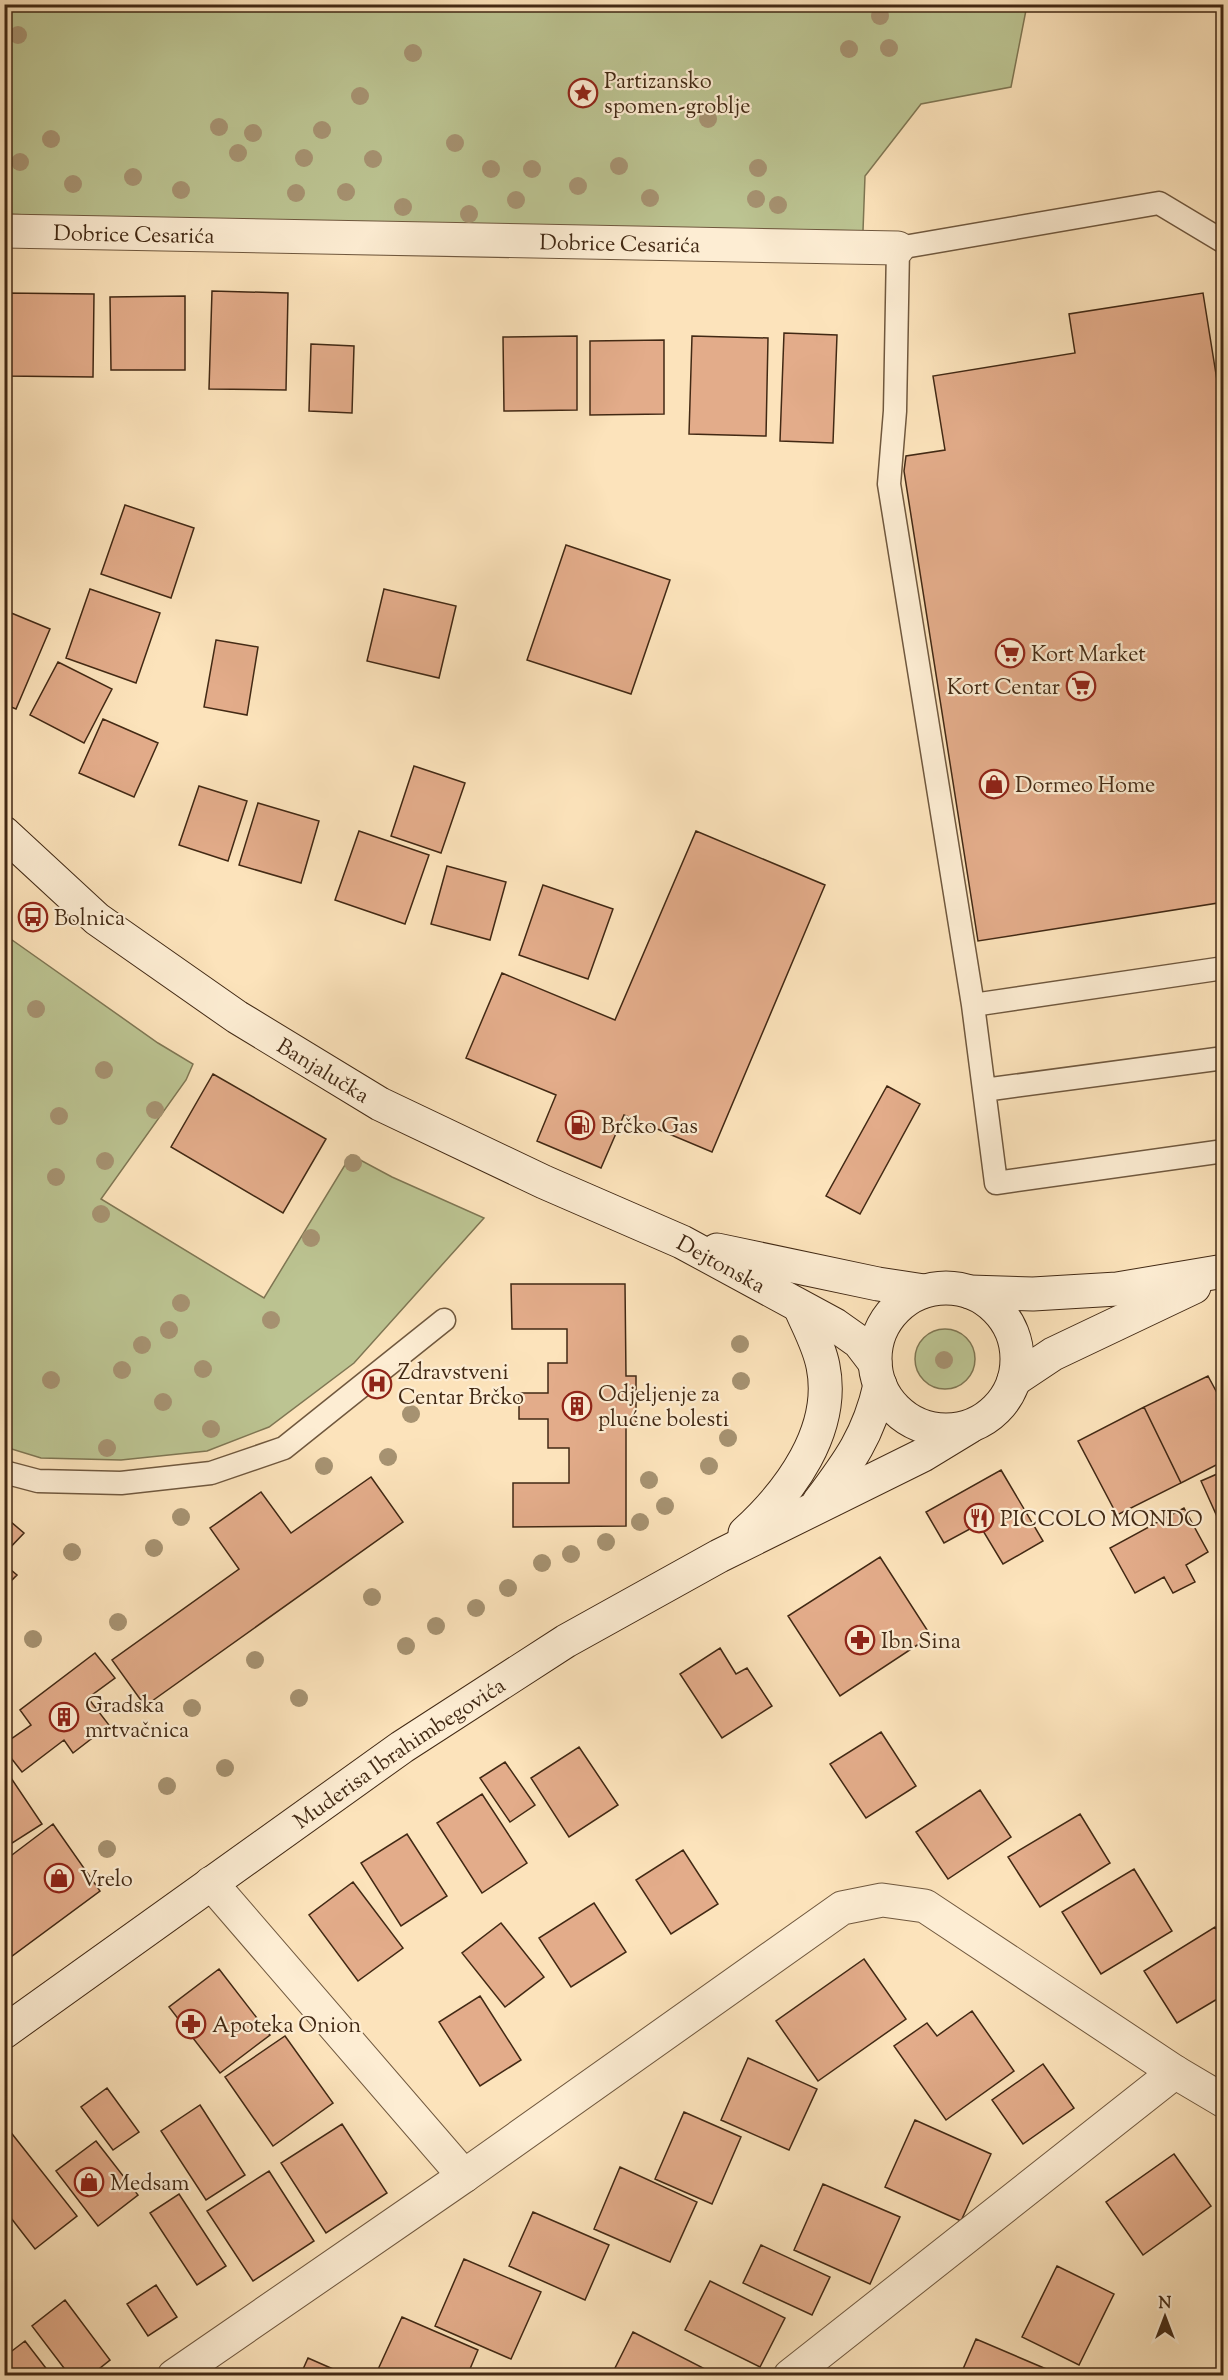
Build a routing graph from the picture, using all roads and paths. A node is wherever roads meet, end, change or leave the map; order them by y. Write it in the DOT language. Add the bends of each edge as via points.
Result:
graph roads {
  1 [pos="4,231"];
  2 [pos="1224,242"];
  3 [pos="898,248"];
  4 [pos="4,833"];
  5 [pos="1224,968"];
  6 [pos="973,1005"];
  7 [pos="1224,1058"];
  8 [pos="984,1090"];
  9 [pos="1224,1151"];
  10 [pos="682,1242"];
  11 [pos="1224,1272"];
  12 [pos="924,1291"];
  13 [pos="970,1292"];
  14 [pos="800,1307"];
  15 [pos="444,1320"];
  16 [pos="878,1374"];
  17 [pos="1014,1380"];
  18 [pos="969,1426"];
  19 [pos="4,1472"];
  20 [pos="816,1507"];
  21 [pos="719,1556"];
  22 [pos="211,1883"];
  23 [pos="4,2032"];
  24 [pos="1175,2072"];
  25 [pos="1224,2101"];
  26 [pos="464,2176"];
  27 [pos="174,2376"];
  28 [pos="790,2376"];
  1 -- 3 [label="main road, Dobrice Cesarića"];
  2 -- 3 [label="lane, Dobrice Cesarića" via="1159,203"];
  3 -- 6 [label="lane" via="895,411 889,484"];
  4 -- 10 [label="main road, Banjalučka" via="97,919 237,1017 380,1104"];
  5 -- 6 [label="lane"];
  6 -- 8 [label="lane"];
  7 -- 8 [label="lane"];
  8 -- 9 [label="lane" via="996,1183"];
  10 -- 12 [label="main road, Dejtonska"];
  10 -- 14 [label="main road, Dejtonska"];
  11 -- 13 [label="main road" via="1117,1289 1033,1294"];
  11 -- 17 [label="main road" via="1053,1353"];
  12 -- 13 [label="main road" via="947,1288"];
  12 -- 16 [label="main road" via="903,1302 887,1319 877,1340"];
  13 -- 17 [label="main road" via="990,1303 1005,1318 1018,1359"];
  14 -- 16 [label="main road, Dejtonska" via="859,1342"];
  14 -- 21 [label="main road" via="823,1365 823,1414 795,1476 770,1510"];
  15 -- 19 [label="lane" via="284,1448 211,1473 121,1483 38,1481"];
  16 -- 18 [label="main road" via="892,1406 910,1420 930,1428 951,1430"];
  16 -- 20 [label="main road, Muderisa Ibrahimbegovića" via="874,1415 852,1457"];
  17 -- 18 [label="main road" via="991,1415"];
  18 -- 20 [label="main road, Muderisa Ibrahimbegovića" via="923,1455"];
  20 -- 21 [label="main road, Muderisa Ibrahimbegovića"];
  21 -- 22 [label="main road, Muderisa Ibrahimbegovića" via="566,1641 402,1747"];
  22 -- 23 [label="main road, Muderisa Ibrahimbegovića"];
  22 -- 26 [label="main road"];
  24 -- 25 [label="main road"];
  24 -- 26 [label="main road" via="926,1906 882,1900 842,1908"];
  24 -- 28 [label="main road"];
  26 -- 27 [label="main road"];
}
